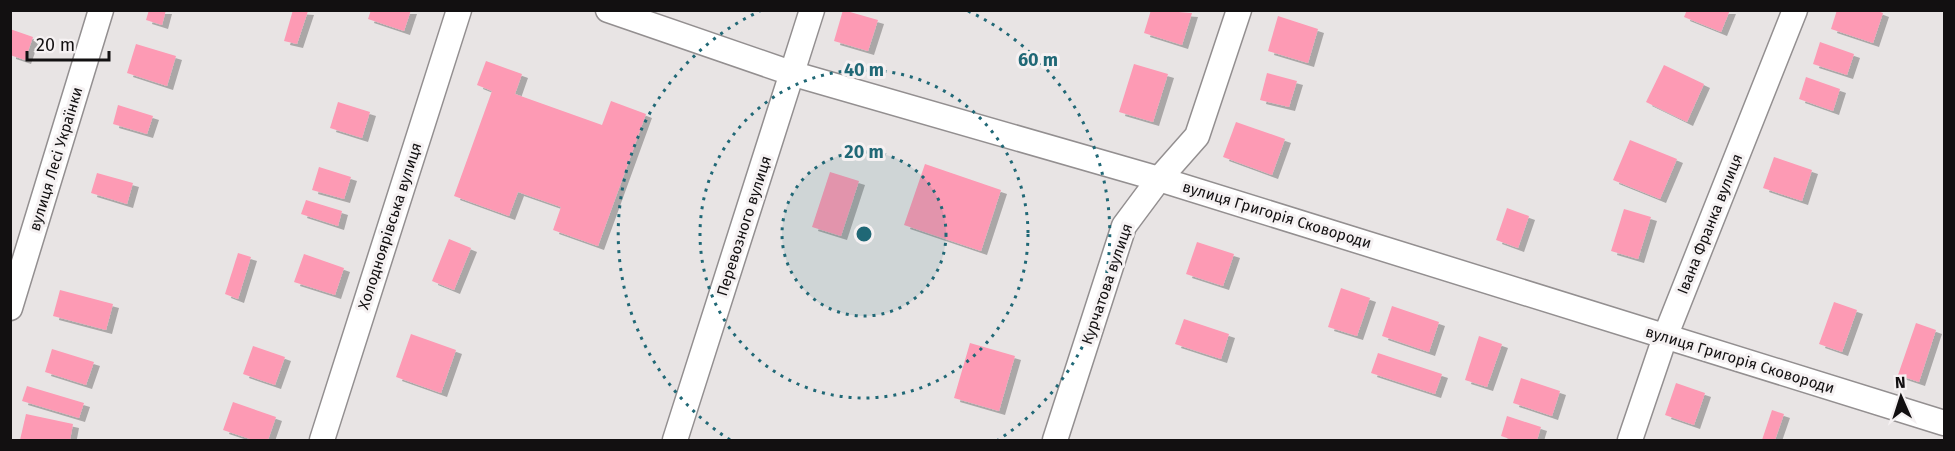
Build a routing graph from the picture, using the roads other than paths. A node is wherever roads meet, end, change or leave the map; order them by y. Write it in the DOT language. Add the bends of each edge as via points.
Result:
graph roads {
  1 [pos="101,10"];
  2 [pos="459,10"];
  3 [pos="608,10"];
  4 [pos="812,10"];
  5 [pos="1239,10"];
  6 [pos="1795,10"];
  7 [pos="794,74"];
  8 [pos="1159,178"];
  9 [pos="10,308"];
  10 [pos="1665,337"];
  11 [pos="1944,423"];
  12 [pos="322,441"];
  13 [pos="675,441"];
  14 [pos="1055,441"];
  15 [pos="1630,441"];
  1 -- 9 [label="street, вулиця Лесі Українки"];
  2 -- 12 [label="street, Холодноярівська вулиця"];
  3 -- 7 [label="street, вулиця Григорія Сковороди"];
  4 -- 7 [label="street, Перевозного вулиця"];
  5 -- 8 [label="street, Курчатова вулиця" via="1197,136"];
  6 -- 10 [label="street, Івана Франка вулиця"];
  7 -- 8 [label="street, вулиця Григорія Сковороди"];
  7 -- 13 [label="street, Перевозного вулиця"];
  8 -- 10 [label="street, вулиця Григорія Сковороди"];
  8 -- 14 [label="street, Курчатова вулиця" via="1124,226"];
  10 -- 11 [label="street, вулиця Григорія Сковороди"];
  10 -- 15 [label="street, Івана Франка вулиця"];
}
